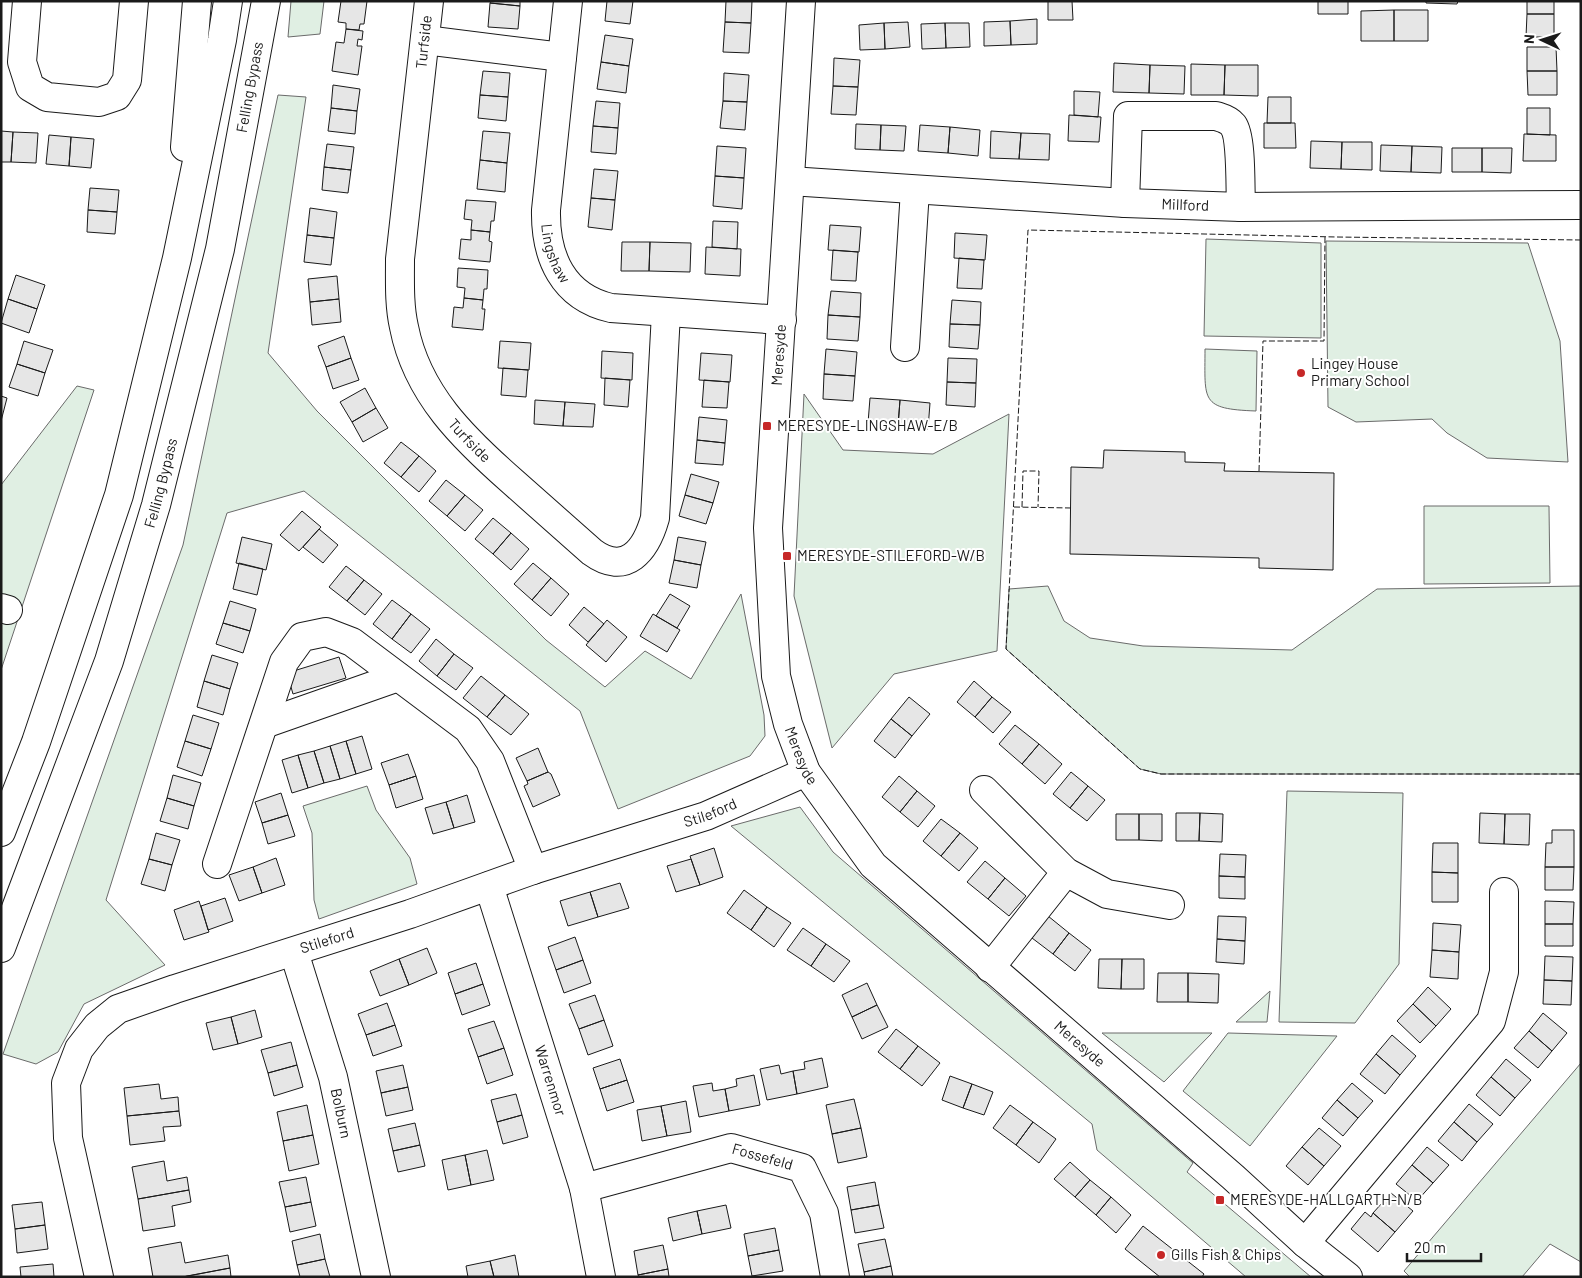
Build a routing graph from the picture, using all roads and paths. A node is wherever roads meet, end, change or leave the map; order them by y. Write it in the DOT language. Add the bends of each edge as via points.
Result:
graph roads {
  1 [pos="27,1"];
  2 [pos="134,1"];
  3 [pos="197,1"];
  4 [pos="228,1"];
  5 [pos="266,1"];
  6 [pos="429,1"];
  7 [pos="568,1"];
  8 [pos="801,1"];
  9 [pos="425,40"];
  10 [pos="562,57"];
  11 [pos="790,181"];
  12 [pos="915,190"];
  13 [pos="1126,203"];
  14 [pos="1581,205"];
  15 [pos="1241,207"];
  16 [pos="177,258"];
  17 [pos="666,313"];
  18 [pos="782,320"];
  19 [pos="905,348"];
  20 [pos="398,677"];
  21 [pos="264,724"];
  22 [pos="806,772"];
  23 [pos="984,790"];
  24 [pos="1,832"];
  25 [pos="217,864"];
  26 [pos="533,870"];
  27 [pos="1066,872"];
  28 [pos="490,886"];
  29 [pos="1504,892"];
  30 [pos="1170,905"];
  31 [pos="1,948"];
  32 [pos="294,952"];
  33 [pos="990,968"];
  34 [pos="584,1188"];
  35 [pos="1305,1242"];
  36 [pos="99,1277"];
  37 [pos="376,1277"];
  38 [pos="601,1277"];
  39 [pos="835,1277"];
  40 [pos="1348,1277"];
  1 -- 2 [label="main road" via="22,62 30,87 47,97 99,102 117,96 127,80"];
  3 -- 16 [label="main road"];
  4 -- 16 [label="main road"];
  5 -- 31 [label="main road, Felling Bypass" via="220,249 156,505 110,661"];
  6 -- 9 [label="main road, Turfside"];
  7 -- 10 [label="main road, Lingshaw"];
  8 -- 11 [label="main road, Meresyde"];
  9 -- 10 [label="main road"];
  9 -- 17 [label="main road, Turfside" via="400,259 400,299 410,348 432,398 466,440 592,552 612,562 624,562 644,546 655,518"];
  10 -- 17 [label="main road, Lingshaw" via="546,210 552,259 568,284 598,305"];
  11 -- 12 [label="main road, Millford"];
  11 -- 18 [label="main road, Meresyde"];
  12 -- 13 [label="main road, Millford"];
  12 -- 19 [label="main road"];
  13 -- 15 [label="main road, Millford"];
  13 -- 15 [label="main road" via="1128,116 1216,116 1227,119 1238,137"];
  14 -- 15 [label="main road, Millford"];
  16 -- 24 [label="main road" via="119,495 36,742"];
  17 -- 18 [label="main road, Lingshaw"];
  18 -- 22 [label="main road, Meresyde" via="768,528 776,676 788,724"];
  20 -- 21 [label="main road"];
  20 -- 21 [label="main road" via="352,642 326,632 302,637 284,662"];
  20 -- 26 [label="main road" via="468,729 474,737 490,761"];
  21 -- 25 [label="main road"];
  22 -- 26 [label="main road, Stileford" via="706,816"];
  22 -- 33 [label="main road, Meresyde" via="873,865"];
  23 -- 27 [label="main road"];
  26 -- 28 [label="main road, Stileford"];
  27 -- 30 [label="main road" via="1107,894"];
  27 -- 33 [label="main road"];
  28 -- 32 [label="main road, Stileford"];
  28 -- 34 [label="main road, Warrenmor"];
  29 -- 35 [label="main road" via="1504,972 1490,1021"];
  32 -- 36 [label="main road, Stileford" via="118,1009 79,1049 66,1083 68,1138"];
  32 -- 37 [label="main road, Bolburn" via="333,1077"];
  33 -- 35 [label="main road, Meresyde"];
  34 -- 38 [label="main road, Warrenmor"];
  34 -- 39 [label="main road, Fossefeld" via="731,1148 802,1168 824,1213"];
  35 -- 40 [label="main road, Meresyde"];
}
